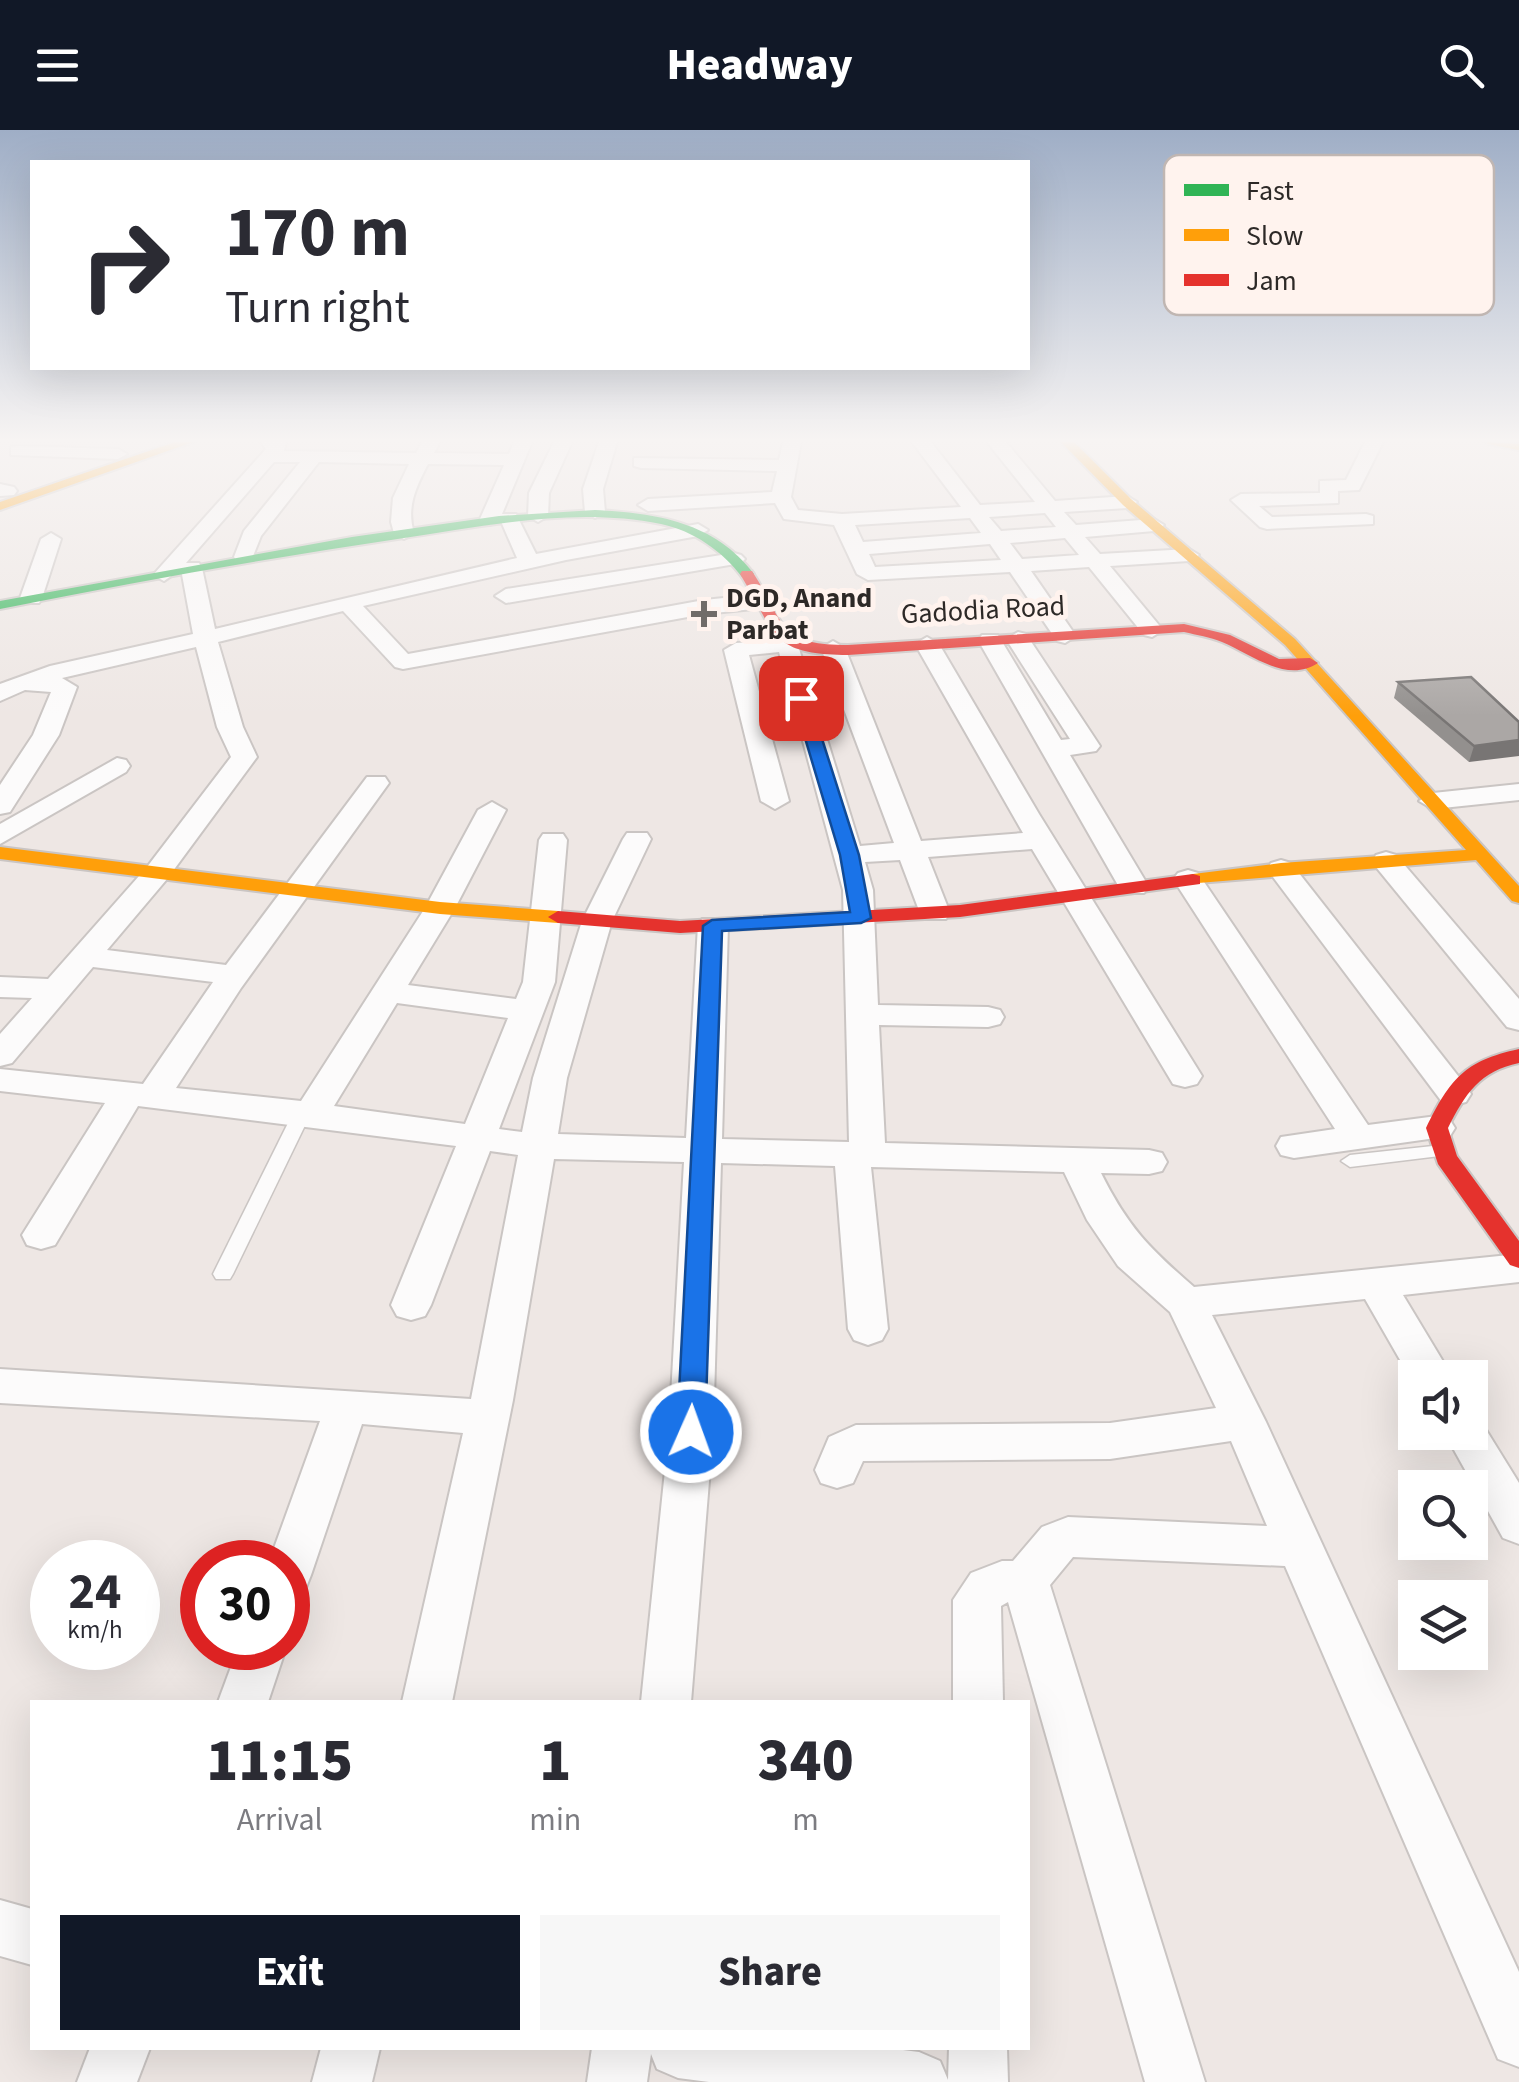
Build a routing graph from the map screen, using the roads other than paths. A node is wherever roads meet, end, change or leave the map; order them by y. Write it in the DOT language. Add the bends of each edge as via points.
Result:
graph roads {
  1 [pos="197,533"];
  2 [pos="253,533"];
  3 [pos="404,533"];
  4 [pos="509,533"];
  5 [pos="680,533"];
  6 [pos="702,533"];
  7 [pos="848,533"];
  8 [pos="991,533"];
  9 [pos="1058,533"];
  10 [pos="1073,533"];
  11 [pos="1163,533"];
  12 [pos="995,538"];
  13 [pos="52,539"];
  14 [pos="856,549"];
  15 [pos="1189,555"];
  16 [pos="244,557"];
  17 [pos="528,560"];
  18 [pos="734,560"];
  19 [pos="1096,561"];
  20 [pos="1016,566"];
  21 [pos="191,568"];
  22 [pos="164,574"];
  23 [pos="506,596"];
  24 [pos="31,598"];
  25 [pos="347,602"];
  26 [pos="764,602"];
  27 [pos="0,605"];
  28 [pos="1152,630"];
  29 [pos="1064,636"];
  30 [pos="204,638"];
  31 [pos="1018,638"];
  32 [pos="990,640"];
  33 [pos="788,644"];
  34 [pos="927,644"];
  35 [pos="833,648"];
  36 [pos="1310,663"];
  37 [pos="3,690"];
  38 [pos="1056,748"];
  39 [pos="118,766"];
  40 [pos="376,783"];
  41 [pos="1519,792"];
  42 [pos="1433,800"];
  43 [pos="775,801"];
  44 [pos="0,806"];
  45 [pos="492,810"];
  46 [pos="0,836"];
  47 [pos="638,839"];
  48 [pos="552,840"];
  49 [pos="1042,840"];
  50 [pos="911,850"];
  51 [pos="0,852"];
  52 [pos="1481,854"];
  53 [pos="850,855"];
  54 [pos="1386,861"];
  55 [pos="1280,869"];
  56 [pos="157,873"];
  57 [pos="1188,879"];
  58 [pos="1134,886"];
  59 [pos="299,890"];
  60 [pos="1077,894"];
  61 [pos="1519,896"];
  62 [pos="440,908"];
  63 [pos="934,913"];
  64 [pos="546,917"];
  65 [pos="861,918"];
  66 [pos="597,921"];
  67 [pos="712,926"];
  68 [pos="84,957"];
  69 [pos="234,975"];
  70 [pos="0,987"];
  71 [pos="57,989"];
  72 [pos="388,992"];
  73 [pos="529,1011"];
  74 [pos="862,1016"];
  75 [pos="988,1017"];
  76 [pos="1519,1020"];
  77 [pos="0,1055"];
  78 [pos="1519,1056"];
  79 [pos="1185,1076"];
  80 [pos="0,1080"];
  81 [pos="141,1094"];
  82 [pos="1454,1094"];
  83 [pos="306,1114"];
  84 [pos="474,1137"];
  85 [pos="1440,1139"];
  86 [pos="536,1146"];
  87 [pos="1294,1146"];
  88 [pos="1355,1149"];
  89 [pos="701,1151"];
  90 [pos="859,1156"];
  91 [pos="1077,1162"];
  92 [pos="1149,1162"];
  93 [pos="41,1235"];
  94 [pos="1519,1259"];
  95 [pos="1519,1268"];
  96 [pos="223,1274"];
  97 [pos="1376,1284"];
  98 [pos="1186,1302"];
  99 [pos="411,1305"];
  100 [pos="868,1328"];
  101 [pos="1421,1360"];
  102 [pos="0,1386"];
  103 [pos="347,1406"];
  104 [pos="488,1418"];
  105 [pos="1244,1422"];
  106 [pos="1476,1450"];
  107 [pos="837,1470"];
  108 [pos="1519,1524"];
  109 [pos="300,1540"];
  110 [pos="1300,1548"];
  111 [pos="1023,1584"];
  112 [pos="254,1670"];
  113 [pos="244,1700"];
  114 [pos="427,1700"];
  115 [pos="666,1700"];
  116 [pos="978,1700"];
  117 [pos="0,1928"];
  118 [pos="30,1936"];
  119 [pos="1519,2038"];
  120 [pos="119,2050"];
  121 [pos="351,2050"];
  122 [pos="622,2050"];
  123 [pos="692,2050"];
  124 [pos="978,2050"];
  125 [pos="107,2082"];
  126 [pos="342,2082"];
  127 [pos="617,2082"];
  128 [pos="919,2082"];
  129 [pos="978,2082"];
  130 [pos="1175,2082"];
  1 -- 22 [label="street"];
  2 -- 16 [label="street"];
  3 -- 16 [label="street"];
  4 -- 17 [label="street"];
  5 -- 17 [label="street"];
  6 -- 18 [label="street"];
  7 -- 14 [label="street"];
  8 -- 12 [label="street"];
  9 -- 12 [label="street"];
  10 -- 19 [label="street"];
  11 -- 15 [label="street"];
  12 -- 14 [label="street"];
  12 -- 20 [label="street"];
  13 -- 24 [label="street"];
  14 -- 20 [label="street" via="868,574"];
  15 -- 19 [label="street"];
  15 -- 36 [label="street"];
  16 -- 21 [label="street"];
  17 -- 25 [label="street"];
  18 -- 23 [label="street"];
  18 -- 26 [label="street"];
  19 -- 20 [label="street"];
  19 -- 28 [label="street"];
  20 -- 29 [label="street"];
  21 -- 22 [label="street"];
  21 -- 30 [label="street"];
  22 -- 24 [label="street"];
  24 -- 27 [label="street"];
  25 -- 26 [label="street" via="402,662"];
  25 -- 30 [label="street"];
  26 -- 33 [label="street"];
  28 -- 29 [label="street, Gadodia Road"];
  28 -- 36 [label="street, Gadodia Road" via="1192,629 1276,664"];
  29 -- 31 [label="street, Gadodia Road"];
  30 -- 37 [label="street"];
  30 -- 56 [label="street" via="244,757"];
  31 -- 32 [label="street, Gadodia Road"];
  31 -- 38 [label="street" via="1087,746"];
  32 -- 34 [label="street, Gadodia Road"];
  32 -- 38 [label="street"];
  33 -- 35 [label="street, Gadodia Road"];
  33 -- 43 [label="street" via="736,650"];
  33 -- 53 [label="street"];
  34 -- 35 [label="street, Gadodia Road"];
  34 -- 49 [label="street"];
  35 -- 50 [label="street"];
  36 -- 42 [label="street"];
  37 -- 44 [label="street" via="65,687 46,736"];
  38 -- 58 [label="street"];
  39 -- 46 [label="street"];
  40 -- 59 [label="street"];
  41 -- 42 [label="street"];
  42 -- 52 [label="street"];
  45 -- 62 [label="street"];
  47 -- 66 [label="street"];
  48 -- 64 [label="street"];
  49 -- 50 [label="street"];
  49 -- 60 [label="street"];
  50 -- 53 [label="street"];
  50 -- 63 [label="street"];
  51 -- 56 [label="street"];
  52 -- 54 [label="street"];
  52 -- 61 [label="street"];
  53 -- 65 [label="street"];
  54 -- 55 [label="street"];
  54 -- 76 [label="street"];
  55 -- 57 [label="street"];
  55 -- 82 [label="street"];
  56 -- 59 [label="street"];
  56 -- 68 [label="street"];
  57 -- 58 [label="street"];
  57 -- 88 [label="street"];
  58 -- 60 [label="street"];
  59 -- 62 [label="street"];
  59 -- 69 [label="street"];
  60 -- 63 [label="street"];
  60 -- 79 [label="street"];
  62 -- 64 [label="street"];
  62 -- 72 [label="street"];
  63 -- 65 [label="street"];
  64 -- 66 [label="street"];
  64 -- 73 [label="street"];
  65 -- 67 [label="street"];
  65 -- 74 [label="street"];
  66 -- 67 [label="street"];
  66 -- 86 [label="street"];
  67 -- 89 [label="street"];
  68 -- 69 [label="street"];
  68 -- 71 [label="street"];
  69 -- 81 [label="street"];
  70 -- 71 [label="street"];
  71 -- 77 [label="street"];
  72 -- 73 [label="street"];
  72 -- 83 [label="street"];
  73 -- 84 [label="street"];
  74 -- 75 [label="street"];
  74 -- 90 [label="street"];
  78 -- 82 [label="street" via="1479,1064"];
  80 -- 81 [label="street"];
  81 -- 83 [label="street"];
  81 -- 93 [label="street"];
  82 -- 85 [label="street"];
  83 -- 84 [label="street"];
  83 -- 96 [label="lane"];
  84 -- 86 [label="street"];
  84 -- 99 [label="street"];
  85 -- 88 [label="street"];
  85 -- 94 [label="street"];
  86 -- 89 [label="street"];
  86 -- 104 [label="street"];
  87 -- 88 [label="street"];
  89 -- 90 [label="street"];
  89 -- 115 [label="street" via="691,1432"];
  90 -- 91 [label="street"];
  90 -- 100 [label="street"];
  91 -- 92 [label="street"];
  91 -- 98 [label="street" via="1132,1256"];
  95 -- 97 [label="street"];
  97 -- 98 [label="street"];
  97 -- 101 [label="street"];
  98 -- 105 [label="street"];
  102 -- 103 [label="street"];
  103 -- 104 [label="street"];
  103 -- 109 [label="street"];
  104 -- 114 [label="street"];
  105 -- 107 [label="street" via="1110,1440 856,1443 844,1450"];
  105 -- 110 [label="street"];
  106 -- 108 [label="street"];
  110 -- 111 [label="street" via="1068,1536"];
  110 -- 119 [label="street"];
  111 -- 116 [label="street" via="995,1583 978,1600"];
  111 -- 130 [label="street"];
  112 -- 113 [label="street"];
  117 -- 118 [label="street"];
  120 -- 125 [label="street"];
  121 -- 126 [label="street"];
  122 -- 127 [label="street"];
  123 -- 128 [label="street"];
  124 -- 129 [label="street"];
}
